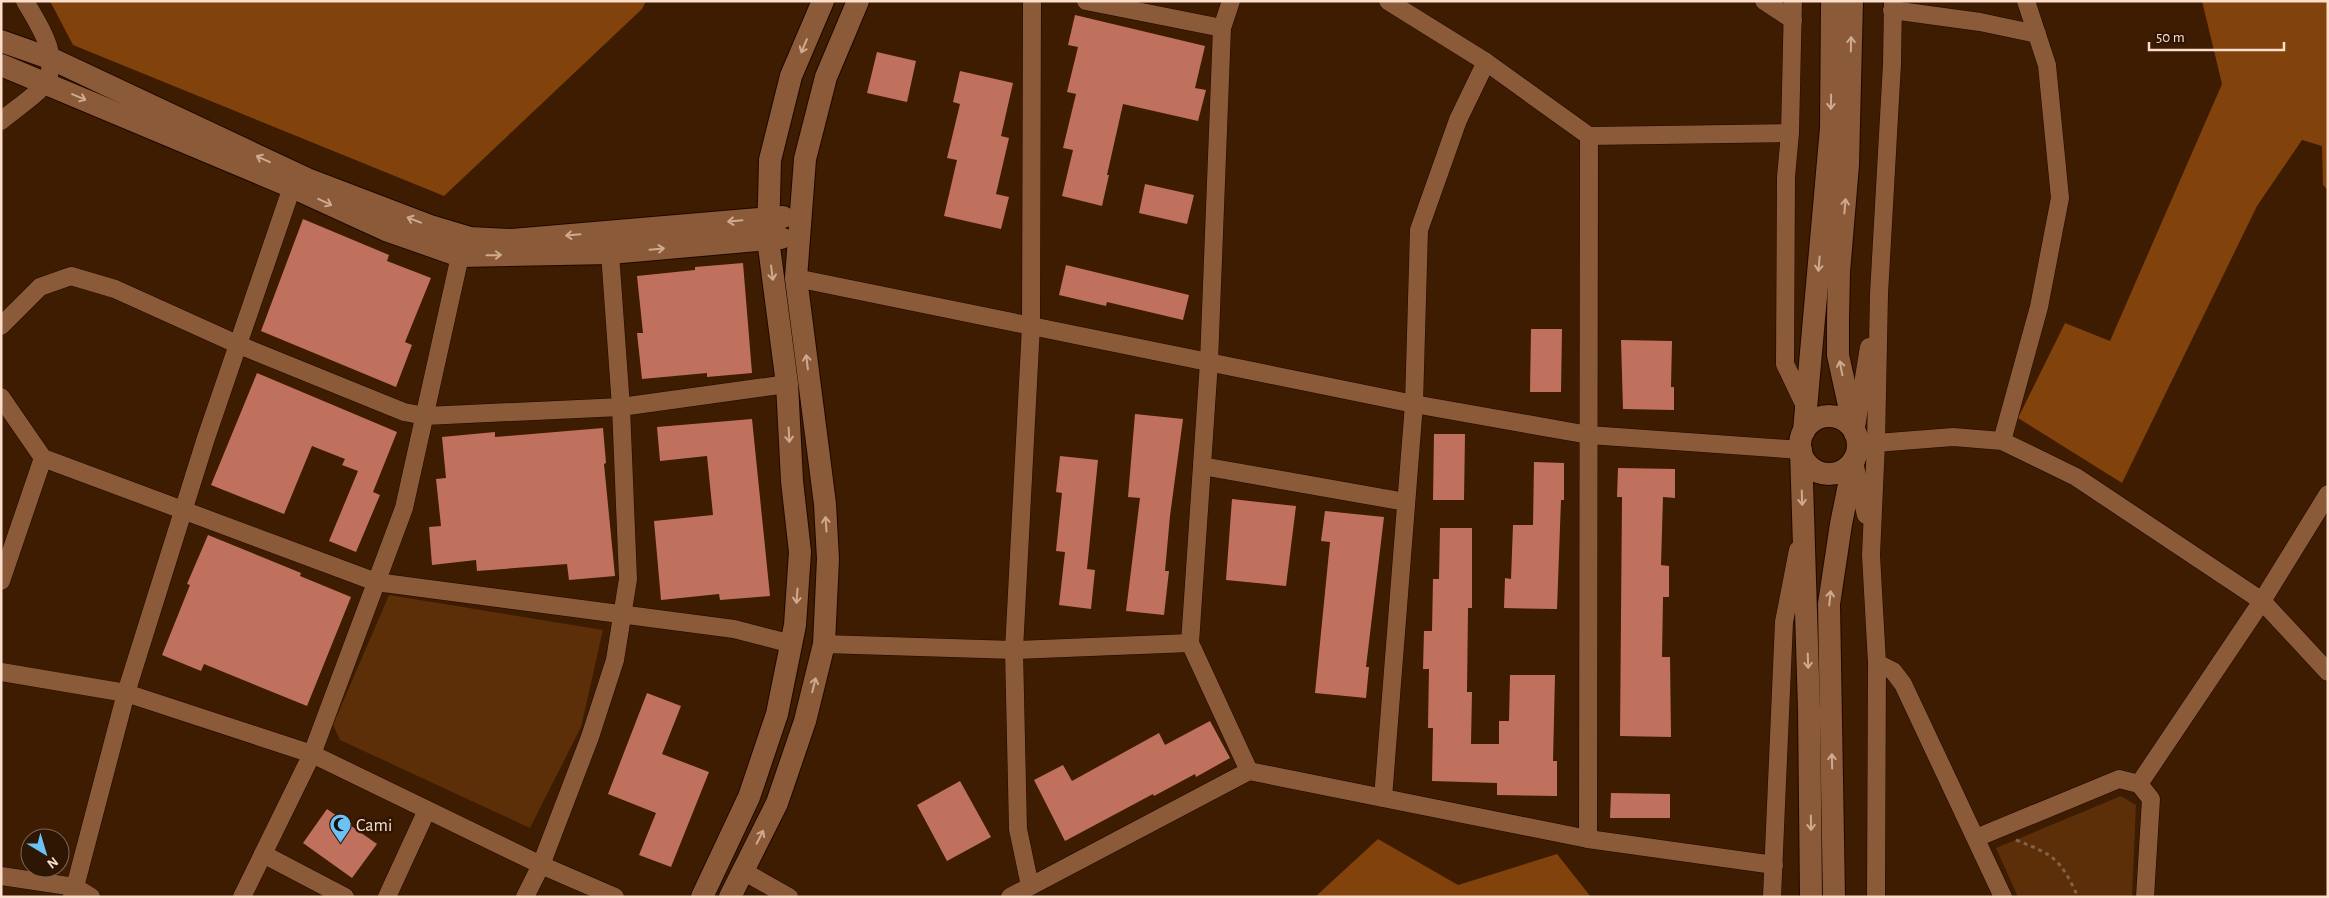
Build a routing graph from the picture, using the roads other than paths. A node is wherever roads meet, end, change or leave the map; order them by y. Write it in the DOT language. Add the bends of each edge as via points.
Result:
graph roads {
  1 [pos="25,1"];
  2 [pos="823,1"];
  3 [pos="858,1"];
  4 [pos="1032,1"];
  5 [pos="1086,1"];
  6 [pos="1231,1"];
  7 [pos="1388,1"];
  8 [pos="1764,1"];
  9 [pos="1793,1"];
  10 [pos="1832,1"];
  11 [pos="1852,1"];
  12 [pos="2026,1"];
  13 [pos="1892,6"];
  14 [pos="1792,20"];
  15 [pos="1222,28"];
  16 [pos="2037,34"];
  17 [pos="1,41"];
  18 [pos="52,60"];
  19 [pos="1486,62"];
  20 [pos="1,65"];
  21 [pos="45,83"];
  22 [pos="1,121"];
  23 [pos="1790,133"];
  24 [pos="1589,136"];
  25 [pos="292,187"];
  26 [pos="800,226"];
  27 [pos="768,228"];
  28 [pos="610,253"];
  29 [pos="460,256"];
  30 [pos="796,278"];
  31 [pos="1,326"];
  32 [pos="1031,326"];
  33 [pos="239,345"];
  34 [pos="1209,362"];
  35 [pos="787,384"];
  36 [pos="1,397"];
  37 [pos="1414,404"];
  38 [pos="621,407"];
  39 [pos="1806,408"];
  40 [pos="425,416"];
  41 [pos="1589,435"];
  42 [pos="1802,440"];
  43 [pos="2002,441"];
  44 [pos="1861,444"];
  45 [pos="43,458"];
  46 [pos="1202,466"];
  47 [pos="2328,494"];
  48 [pos="1406,502"];
  49 [pos="183,512"];
  50 [pos="1803,525"];
  51 [pos="1871,555"];
  52 [pos="1,581"];
  53 [pos="376,582"];
  54 [pos="2262,601"];
  55 [pos="623,615"];
  56 [pos="1190,643"];
  57 [pos="792,644"];
  58 [pos="824,644"];
  59 [pos="1014,650"];
  60 [pos="1877,663"];
  61 [pos="1,672"];
  62 [pos="2328,672"];
  63 [pos="126,693"];
  64 [pos="312,754"];
  65 [pos="1249,771"];
  66 [pos="2139,784"];
  67 [pos="1383,798"];
  68 [pos="427,810"];
  69 [pos="1976,838"];
  70 [pos="1588,839"];
  71 [pos="263,854"];
  72 [pos="541,864"];
  73 [pos="1774,865"];
  74 [pos="743,871"];
  75 [pos="1,876"];
  76 [pos="1030,886"];
  77 [pos="73,892"];
  78 [pos="91,897"];
  79 [pos="242,897"];
  80 [pos="344,897"];
  81 [pos="388,897"];
  82 [pos="525,897"];
  83 [pos="615,897"];
  84 [pos="702,897"];
  85 [pos="730,897"];
  86 [pos="789,897"];
  87 [pos="1010,897"];
  88 [pos="1772,897"];
  89 [pos="1811,897"];
  90 [pos="1834,897"];
  91 [pos="1876,897"];
  92 [pos="2003,897"];
  93 [pos="2145,897"];
  1 -- 18 [label="street" via="42,32"];
  2 -- 27 [label="street, one-way" via="789,86 770,160"];
  3 -- 26 [label="street" via="826,77 805,159"];
  4 -- 32 [label="street"];
  5 -- 15 [label="street"];
  6 -- 15 [label="street"];
  7 -- 19 [label="street"];
  8 -- 14 [label="street"];
  9 -- 14 [label="street"];
  10 -- 39 [label="street, one-way" via="1831,128"];
  44 -- 11 [label="street, one-way" via="1838,346 1839,272 1848,165"];
  12 -- 16 [label="street"];
  13 -- 16 [label="street"];
  13 -- 44 [label="street" via="1892,64 1878,294"];
  14 -- 23 [label="street"];
  15 -- 34 [label="street"];
  16 -- 43 [label="street" via="2047,65 2060,198 2039,307"];
  17 -- 18 [label="street"];
  18 -- 21 [label="street"];
  27 -- 18 [label="street, one-way" via="512,240 470,238 307,179"];
  19 -- 24 [label="street"];
  19 -- 37 [label="street" via="1458,120 1419,230"];
  20 -- 21 [label="street"];
  21 -- 22 [label="street"];
  21 -- 25 [label="street, one-way"];
  23 -- 24 [label="street"];
  23 -- 39 [label="street" via="1786,177 1784,364"];
  24 -- 41 [label="street"];
  25 -- 29 [label="street, one-way" via="386,230"];
  25 -- 33 [label="street"];
  26 -- 27 [label="street"];
  26 -- 30 [label="street"];
  28 -- 27 [label="street, one-way"];
  27 -- 35 [label="street, one-way"];
  29 -- 28 [label="street, one-way"];
  28 -- 38 [label="street"];
  29 -- 40 [label="street"];
  30 -- 32 [label="street"];
  58 -- 30 [label="street, one-way" via="828,559 825,504"];
  31 -- 33 [label="street" via="40,287 71,276 115,289"];
  32 -- 34 [label="street"];
  32 -- 59 [label="street"];
  33 -- 40 [label="street" via="404,412"];
  33 -- 49 [label="street"];
  34 -- 37 [label="street"];
  34 -- 46 [label="street"];
  35 -- 38 [label="street"];
  35 -- 57 [label="street, one-way" via="800,552"];
  36 -- 45 [label="street"];
  37 -- 41 [label="street"];
  37 -- 48 [label="street"];
  38 -- 40 [label="street"];
  38 -- 55 [label="street" via="628,579"];
  39 -- 42 [label="street"];
  40 -- 53 [label="street" via="404,508"];
  41 -- 42 [label="street"];
  41 -- 70 [label="street"];
  42 -- 44 [label="street" via="1809,424 1825,416 1843,420"];
  42 -- 44 [label="street" via="1804,459 1810,467 1828,474 1847,467"];
  42 -- 50 [label="street, one-way"];
  43 -- 44 [label="street" via="1953,437"];
  43 -- 54 [label="street" via="2076,477"];
  44 -- 51 [label="street"];
  44 -- 51 [label="street"];
  90 -- 44 [label="street, one-way" via="1829,604 1841,524"];
  45 -- 49 [label="street"];
  45 -- 52 [label="street"];
  46 -- 48 [label="street"];
  46 -- 56 [label="street"];
  47 -- 54 [label="street"];
  48 -- 67 [label="street"];
  49 -- 53 [label="street"];
  49 -- 63 [label="street"];
  50 -- 73 [label="street" via="1784,622"];
  50 -- 89 [label="street, one-way" via="1810,709"];
  51 -- 60 [label="street"];
  53 -- 55 [label="street"];
  53 -- 64 [label="street"];
  54 -- 62 [label="street"];
  54 -- 66 [label="street"];
  55 -- 57 [label="street" via="734,629"];
  55 -- 72 [label="street" via="615,660 590,737"];
  56 -- 59 [label="street"];
  56 -- 65 [label="street"];
  57 -- 84 [label="street" via="777,714 749,797"];
  58 -- 59 [label="street"];
  74 -- 58 [label="street, one-way" via="777,803 805,721"];
  59 -- 76 [label="street" via="1018,829"];
  60 -- 69 [label="street" via="1893,671 1903,684"];
  60 -- 91 [label="street"];
  61 -- 63 [label="street"];
  63 -- 64 [label="street"];
  63 -- 77 [label="street"];
  64 -- 68 [label="street"];
  64 -- 71 [label="street"];
  65 -- 67 [label="street"];
  65 -- 76 [label="street"];
  66 -- 69 [label="street" via="2119,780"];
  66 -- 93 [label="street" via="2151,799"];
  67 -- 70 [label="street"];
  68 -- 72 [label="street"];
  68 -- 81 [label="street"];
  69 -- 92 [label="street"];
  70 -- 73 [label="street"];
  71 -- 79 [label="street"];
  71 -- 80 [label="street"];
  72 -- 82 [label="street"];
  72 -- 83 [label="street"];
  73 -- 88 [label="street"];
  74 -- 85 [label="street"];
  74 -- 86 [label="street"];
  75 -- 77 [label="street"];
  76 -- 87 [label="street"];
  77 -- 78 [label="street"];
}
